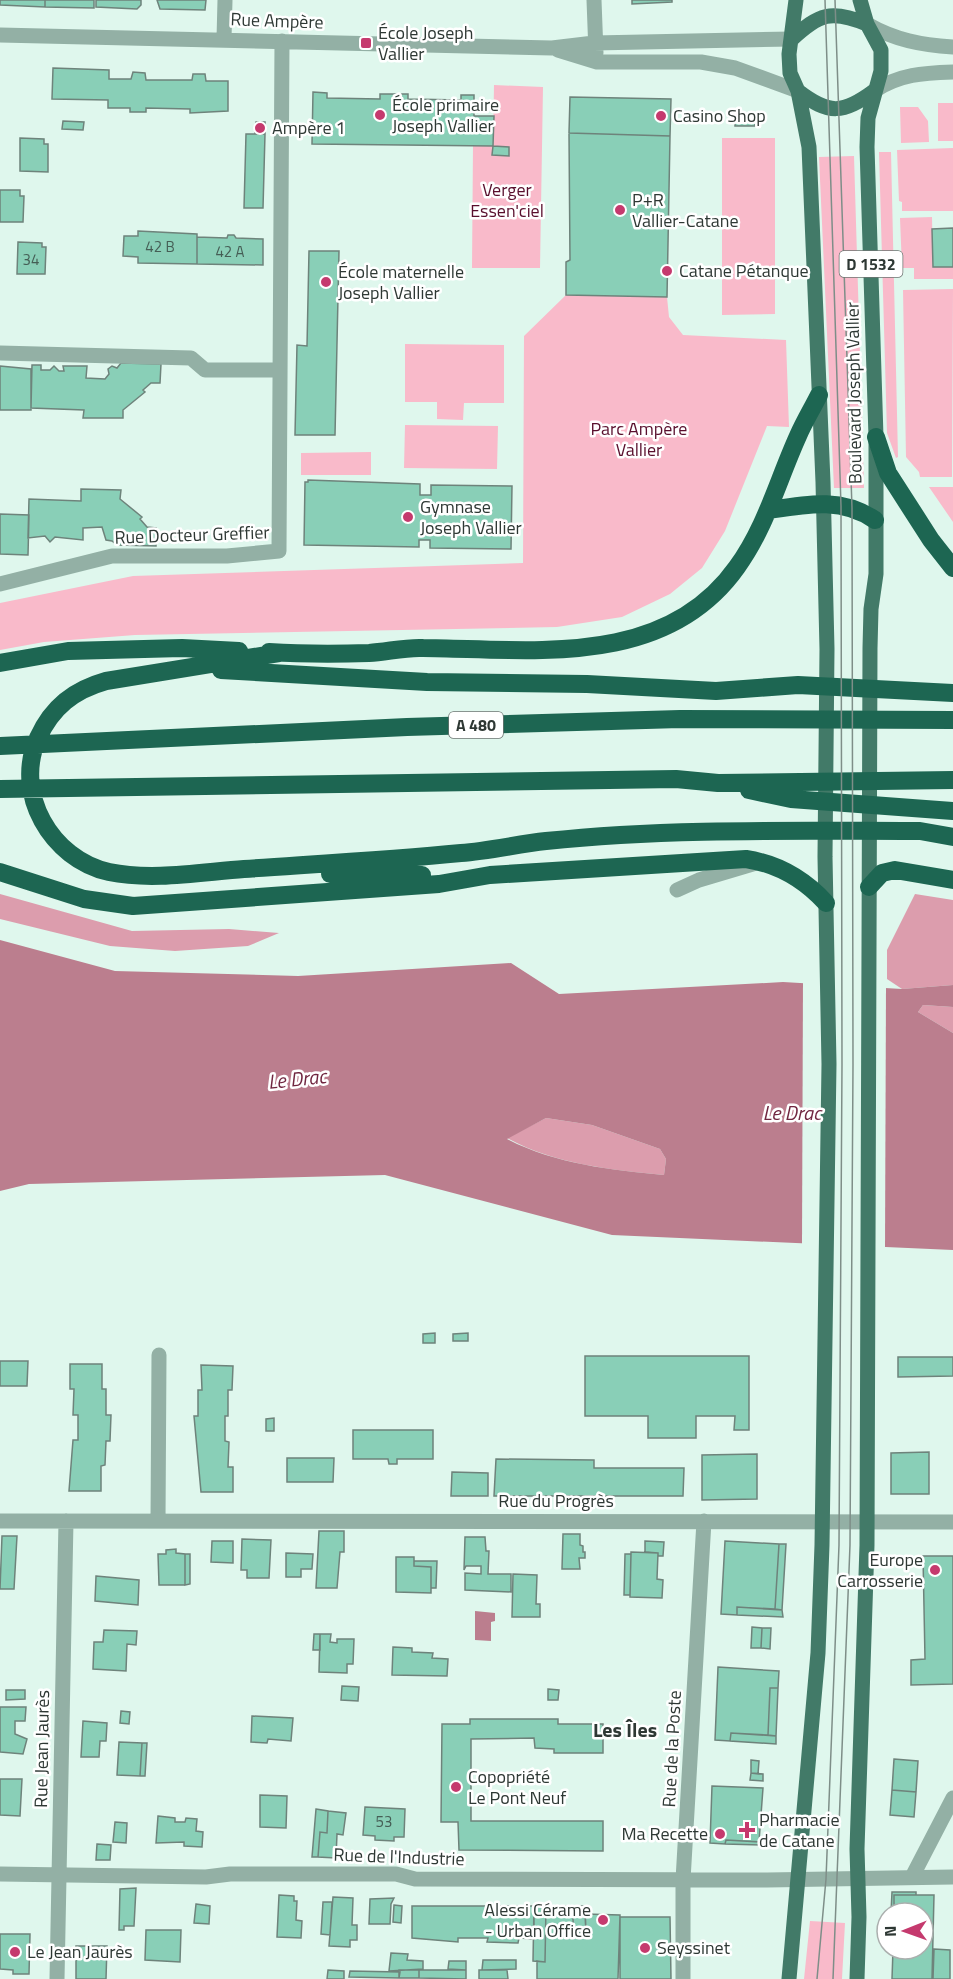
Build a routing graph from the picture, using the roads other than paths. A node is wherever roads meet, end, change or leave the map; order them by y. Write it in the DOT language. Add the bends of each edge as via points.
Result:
graph roads {
  1 [pos="225,0"];
  2 [pos="594,0"];
  3 [pos="796,0"];
  4 [pos="860,0"];
  5 [pos="867,24"];
  6 [pos="0,35"];
  7 [pos="224,39"];
  8 [pos="792,39"];
  9 [pos="282,41"];
  10 [pos="594,44"];
  11 [pos="953,47"];
  12 [pos="552,48"];
  13 [pos="597,62"];
  14 [pos="953,72"];
  15 [pos="798,91"];
  16 [pos="874,91"];
  17 [pos="0,353"];
  18 [pos="280,370"];
  19 [pos="819,395"];
  20 [pos="876,437"];
  21 [pos="824,504"];
  22 [pos="769,510"];
  23 [pos="875,520"];
  24 [pos="953,568"];
  25 [pos="0,584"];
  26 [pos="279,653"];
  27 [pos="0,663"];
  28 [pos="180,667"];
  29 [pos="953,693"];
  30 [pos="953,720"];
  31 [pos="0,746"];
  32 [pos="953,780"];
  33 [pos="718,783"];
  34 [pos="0,789"];
  35 [pos="953,811"];
  36 [pos="953,837"];
  37 [pos="761,861"];
  38 [pos="0,872"];
  39 [pos="205,872"];
  40 [pos="490,876"];
  41 [pos="953,880"];
  42 [pos="869,887"];
  43 [pos="677,890"];
  44 [pos="826,903"];
  45 [pos="159,1355"];
  46 [pos="0,1521"];
  47 [pos="66,1521"];
  48 [pos="158,1521"];
  49 [pos="704,1521"];
  50 [pos="953,1522"];
  51 [pos="953,1798"];
  52 [pos="0,1874"];
  53 [pos="59,1874"];
  54 [pos="912,1877"];
  55 [pos="953,1877"];
  56 [pos="859,1879"];
  57 [pos="683,1880"];
  58 [pos="796,1880"];
  59 [pos="57,1979"];
  60 [pos="683,1979"];
  61 [pos="789,1979"];
  62 [pos="857,1979"];
  1 -- 7 [label="street"];
  2 -- 10 [label="street"];
  3 -- 8 [label="main road, Boulevard Joseph Vallier / D 1532"];
  4 -- 5 [label="main road, Boulevard Joseph Vallier / D 1532"];
  5 -- 8 [label="main road" via="850,17 826,16 813,20"];
  5 -- 11 [label="street" via="894,38"];
  5 -- 16 [label="main road, Boulevard Joseph Vallier / D 1532" via="881,50 881,71"];
  6 -- 7 [label="street, Rue Ampère"];
  7 -- 9 [label="street, Rue Ampère"];
  8 -- 10 [label="street, Rue Ampère"];
  8 -- 15 [label="main road, Boulevard Joseph Vallier / D 1532" via="789,73"];
  9 -- 12 [label="street, Rue Ampère"];
  9 -- 18 [label="street, Rue Docteur Greffier"];
  10 -- 12 [label="street, Rue Ampère"];
  10 -- 13 [label="street"];
  12 -- 13 [label="street, Rue Ampère"];
  13 -- 15 [label="street, Rue Ampère" via="701,62 735,68"];
  14 -- 16 [label="street" via="913,74"];
  15 -- 16 [label="main road" via="819,107 830,109 854,105"];
  15 -- 19 [label="main road, Boulevard Joseph Vallier / D 1532" via="809,147"];
  16 -- 20 [label="main road, Boulevard Joseph Vallier / D 1532" via="867,147"];
  17 -- 18 [label="street" via="191,358 205,370"];
  18 -- 25 [label="street, Rue Docteur Greffier" via="279,551 227,556 112,556"];
  19 -- 21 [label="main road, Boulevard Joseph Vallier / D 1532"];
  19 -- 22 [label="highway" via="798,435"];
  20 -- 23 [label="main road, Boulevard Joseph Vallier / D 1532"];
  20 -- 24 [label="highway" via="888,473"];
  21 -- 22 [label="highway"];
  21 -- 23 [label="highway" via="860,510"];
  21 -- 44 [label="main road, Boulevard Joseph Vallier / D 1532"];
  22 -- 26 [label="highway" via="737,567 706,602 679,620 629,642 583,648"];
  23 -- 42 [label="main road, Boulevard Joseph Vallier / D 1532"];
  26 -- 27 [label="highway" via="182,648 68,651"];
  26 -- 28 [label="highway"];
  28 -- 29 [label="highway" via="427,682 716,691 798,686"];
  28 -- 39 [label="highway" via="89,686 71,695 55,711 35,744 31,790 44,826 60,846 82,862 109,872"];
  30 -- 31 [label="highway, A 480" via="680,719 454,725"];
  32 -- 33 [label="highway"];
  33 -- 34 [label="highway" via="676,779"];
  33 -- 35 [label="highway" via="791,799"];
  36 -- 39 [label="highway" via="920,831 631,834 463,853"];
  37 -- 40 [label="highway" via="728,859"];
  37 -- 43 [label="street"];
  37 -- 44 [label="highway" via="803,881"];
  38 -- 40 [label="highway" via="84,899 133,906 439,884"];
  39 -- 40 [label="highway"];
  41 -- 42 [label="highway" via="908,871 886,872"];
  42 -- 56 [label="main road, D 1532" via="867,1545"];
  44 -- 58 [label="main road, D 1532" via="829,1064 822,1545 816,1677"];
  45 -- 48 [label="street"];
  46 -- 47 [label="street, Rue du Progrès"];
  47 -- 48 [label="street, Rue du Progrès"];
  47 -- 53 [label="street, Rue Jean Jaurès"];
  48 -- 49 [label="street, Rue du Progrès"];
  49 -- 50 [label="street, Rue du Progrès"];
  49 -- 57 [label="street, Rue de la Poste"];
  51 -- 54 [label="street"];
  52 -- 53 [label="street, Rue de l'Industrie"];
  53 -- 57 [label="street, Rue de l'Industrie" via="385,1874 415,1880"];
  53 -- 59 [label="street, Rue Jean Jaurès"];
  54 -- 55 [label="street"];
  54 -- 56 [label="street"];
  56 -- 58 [label="street, Rue de l'Industrie"];
  56 -- 62 [label="main road, D 1532"];
  57 -- 58 [label="street, Rue de l'Industrie"];
  57 -- 60 [label="street, Rue de la Poste"];
  58 -- 61 [label="main road, D 1532"];
}
